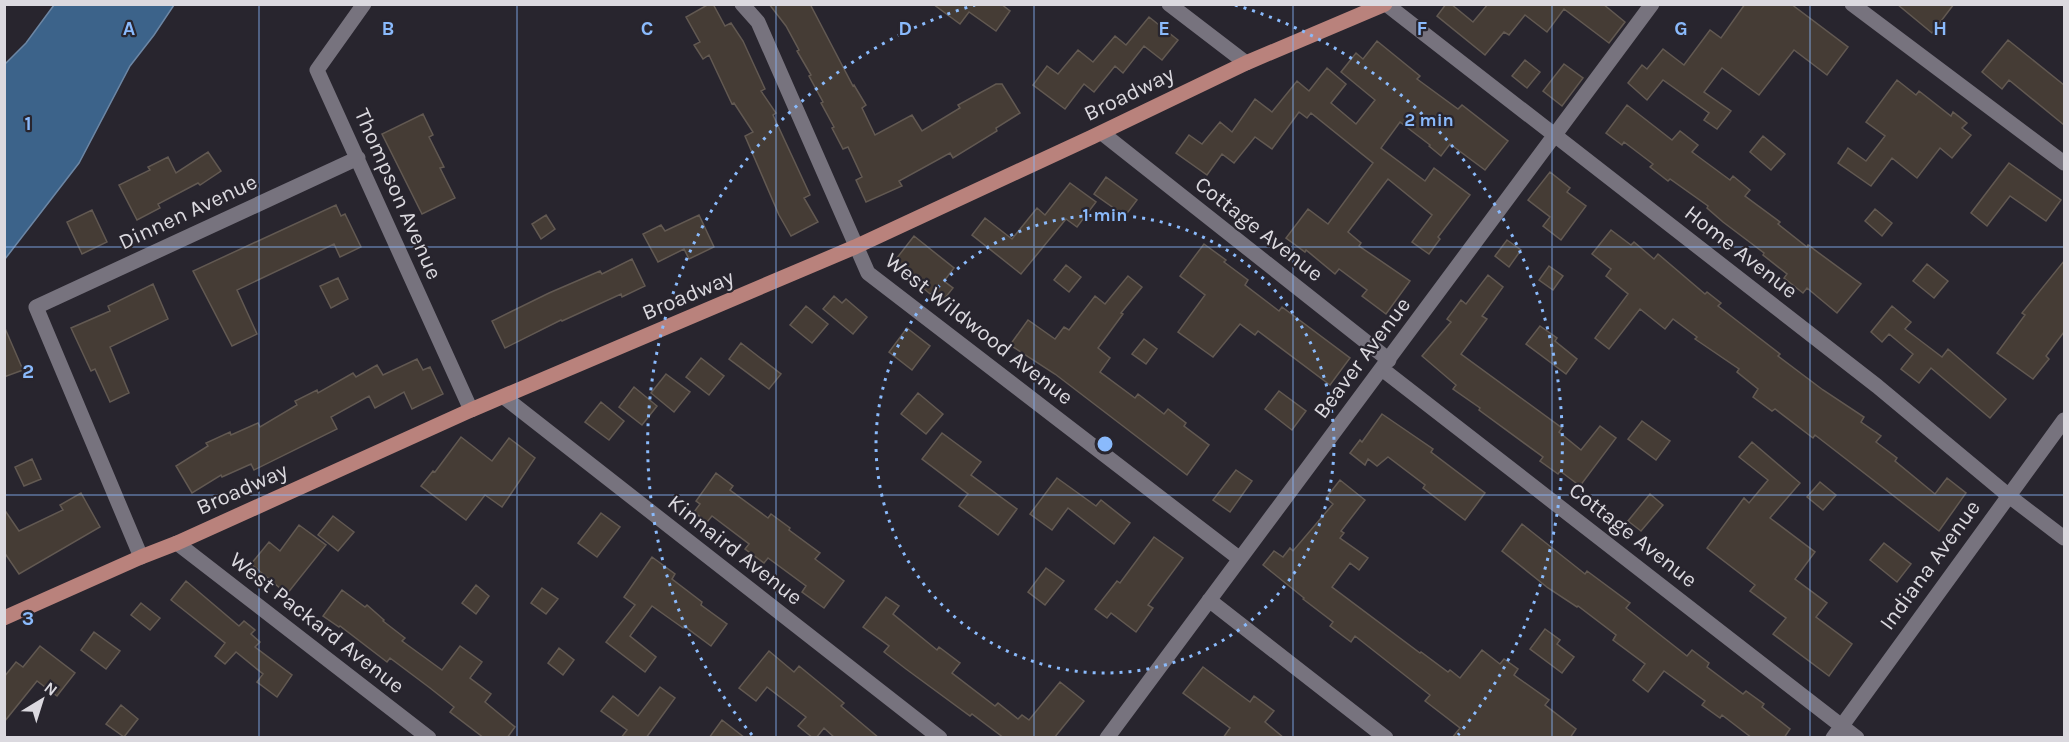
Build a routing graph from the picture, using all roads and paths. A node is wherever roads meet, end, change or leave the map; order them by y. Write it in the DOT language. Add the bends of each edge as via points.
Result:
graph roads {
  1 [pos="364,4"];
  2 [pos="742,4"];
  3 [pos="1169,4"];
  4 [pos="1386,4"];
  5 [pos="1652,4"];
  6 [pos="1852,4"];
  7 [pos="1246,63"];
  8 [pos="1101,133"];
  9 [pos="1555,136"];
  10 [pos="358,158"];
  11 [pos="2064,163"];
  12 [pos="855,247"];
  13 [pos="1386,365"];
  14 [pos="504,397"];
  15 [pos="471,410"];
  16 [pos="2064,420"];
  17 [pos="2009,496"];
  18 [pos="2064,538"];
  19 [pos="177,543"];
  20 [pos="141,556"];
  21 [pos="1240,559"];
  22 [pos="1209,600"];
  23 [pos="4,618"];
  24 [pos="1837,732"];
  25 [pos="429,738"];
  26 [pos="940,738"];
  27 [pos="1107,738"];
  28 [pos="1386,738"];
  29 [pos="1857,738"];
  1 -- 10 [label="street, Thompson Avenue" via="317,70"];
  2 -- 12 [label="street, West Wildwood Avenue" via="758,22"];
  3 -- 7 [label="street"];
  4 -- 7 [label="main road, Broadway"];
  4 -- 9 [label="street, Home Avenue"];
  5 -- 9 [label="street, Beaver Avenue"];
  6 -- 11 [label="street"];
  7 -- 8 [label="main road, Broadway"];
  8 -- 12 [label="main road, Broadway"];
  8 -- 13 [label="street, Cottage Avenue"];
  9 -- 13 [label="street, Beaver Avenue"];
  9 -- 17 [label="street, Home Avenue" via="1877,386"];
  10 -- 15 [label="street, Thompson Avenue"];
  10 -- 20 [label="street, Dinnen Avenue" via="36,307"];
  12 -- 14 [label="main road, Broadway"];
  12 -- 21 [label="street, West Wildwood Avenue" via="868,273"];
  13 -- 21 [label="street, Beaver Avenue"];
  13 -- 24 [label="street, Cottage Avenue"];
  14 -- 15 [label="main road, Broadway"];
  14 -- 26 [label="street, Kinnaird Avenue"];
  15 -- 19 [label="main road, Broadway"];
  16 -- 17 [label="street, Indiana Avenue"];
  17 -- 18 [label="street, Home Avenue"];
  17 -- 24 [label="street, Indiana Avenue"];
  19 -- 20 [label="main road, Broadway"];
  19 -- 25 [label="street, West Packard Avenue"];
  20 -- 23 [label="main road, Broadway"];
  21 -- 22 [label="street, Beaver Avenue"];
  22 -- 27 [label="street, Beaver Avenue"];
  22 -- 28 [label="street"];
  24 -- 29 [label="street, Cottage Avenue"];
}
